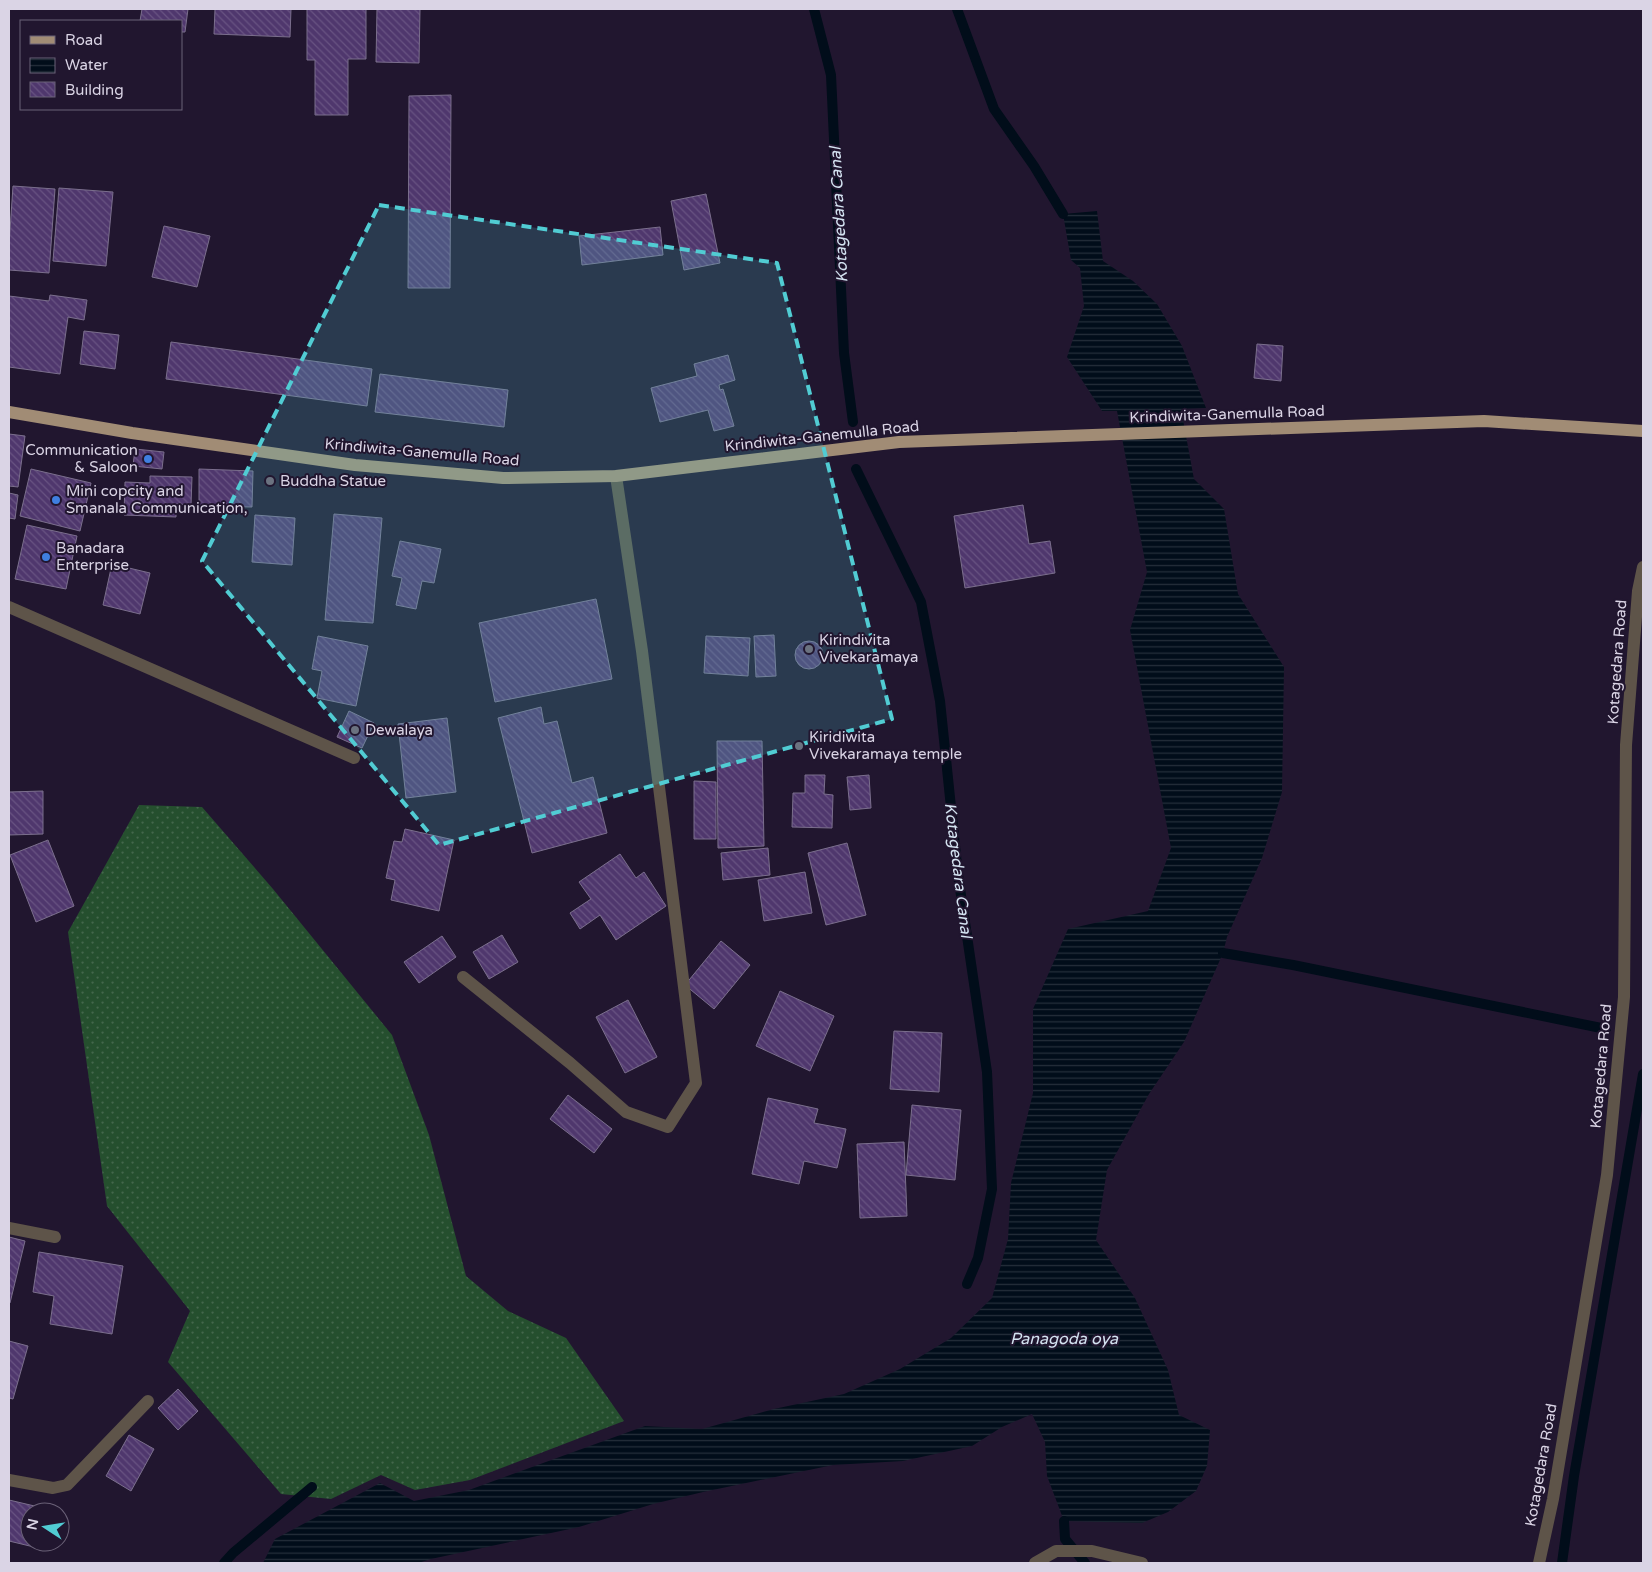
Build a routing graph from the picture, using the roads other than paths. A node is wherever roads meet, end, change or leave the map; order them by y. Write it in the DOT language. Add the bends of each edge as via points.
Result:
graph roads {
  1 [pos="9,412"];
  2 [pos="1643,431"];
  3 [pos="616,476"];
  4 [pos="1643,567"];
  5 [pos="9,607"];
  6 [pos="354,758"];
  7 [pos="463,977"];
  8 [pos="9,1228"];
  9 [pos="55,1237"];
  10 [pos="148,1401"];
  11 [pos="9,1480"];
  12 [pos="1035,1563"];
  13 [pos="1142,1563"];
  14 [pos="1539,1563"];
  1 -- 3 [label="main road, Krindiwita-Ganemulla Road" via="354,465 503,478"];
  2 -- 3 [label="main road, Krindiwita-Ganemulla Road" via="1484,421 899,442"];
  3 -- 7 [label="street" via="642,652 696,1083 668,1127 626,1112"];
  4 -- 14 [label="street, Kotagedara Road" via="1638,591 1626,745 1624,996 1607,1174 1553,1499"];
  5 -- 6 [label="street"];
  8 -- 9 [label="street"];
  10 -- 11 [label="street" via="67,1486 53,1488"];
  12 -- 13 [label="street" via="1056,1551 1092,1551"];
}
